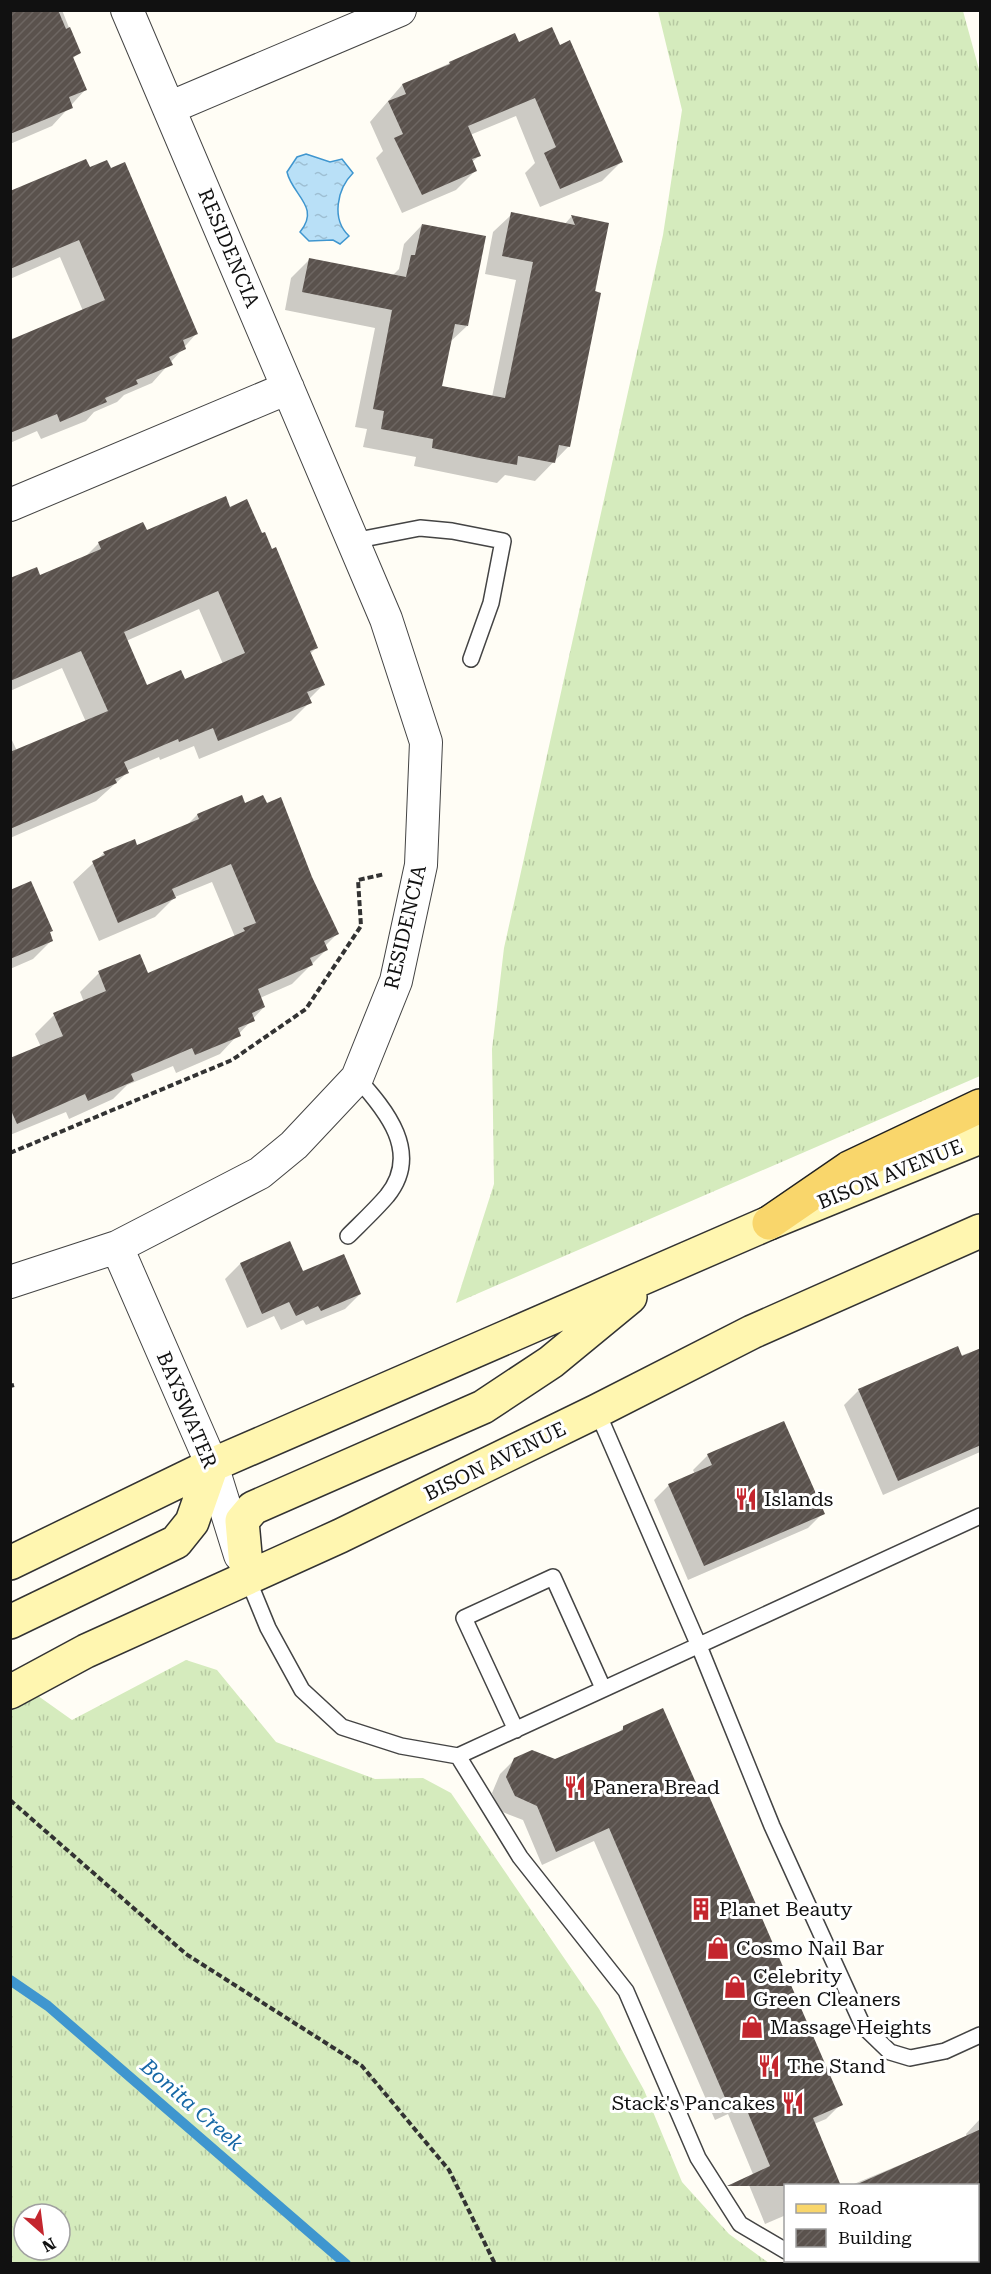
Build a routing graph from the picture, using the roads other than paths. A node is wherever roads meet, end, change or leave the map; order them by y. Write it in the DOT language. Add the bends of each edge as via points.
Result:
graph roads {
  1 [pos="127,10"];
  2 [pos="400,10"];
  3 [pos="169,108"];
  4 [pos="288,388"];
  5 [pos="10,504"];
  6 [pos="353,541"];
  7 [pos="471,659"];
  8 [pos="357,1078"];
  9 [pos="981,1106"];
  10 [pos="981,1137"];
  11 [pos="769,1223"];
  12 [pos="981,1230"];
  13 [pos="348,1236"];
  14 [pos="117,1247"];
  15 [pos="660,1270"];
  16 [pos="10,1282"];
  17 [pos="597,1411"];
  18 [pos="212,1466"];
  19 [pos="981,1516"];
  20 [pos="10,1563"];
  21 [pos="247,1576"];
  22 [pos="10,1622"];
  23 [pos="699,1646"];
  24 [pos="603,1688"];
  25 [pos="10,1692"];
  26 [pos="516,1730"];
  27 [pos="458,1756"];
  28 [pos="981,2035"];
  29 [pos="784,2250"];
  1 -- 3 [label="street, RESIDENCIA"];
  2 -- 3 [label="street"];
  3 -- 4 [label="street, RESIDENCIA"];
  4 -- 5 [label="street"];
  4 -- 6 [label="street, RESIDENCIA"];
  6 -- 7 [label="lane" via="420,528 503,541 491,603"];
  6 -- 8 [label="street, RESIDENCIA" via="386,619 426,742 421,865 396,981"];
  8 -- 13 [label="lane" via="385,1110 400,1139 400,1169 388,1194"];
  8 -- 14 [label="street, RESIDENCIA" via="294,1145 260,1173"];
  9 -- 11 [label="main road" via="849,1168"];
  10 -- 11 [label="main road, BISON AVENUE"];
  11 -- 15 [label="main road, BISON AVENUE"];
  12 -- 17 [label="main road, BISON AVENUE" via="752,1332"];
  14 -- 16 [label="street, RESIDENCIA"];
  14 -- 18 [label="street, BAYSWATER"];
  15 -- 18 [label="main road, BISON AVENUE"];
  15 -- 21 [label="main road" via="551,1362 483,1407 253,1508 242,1521"];
  17 -- 21 [label="main road, BISON AVENUE" via="340,1536"];
  17 -- 23 [label="lane"];
  18 -- 20 [label="main road, BISON AVENUE"];
  18 -- 21 [label="street, BAYSWATER"];
  18 -- 22 [label="main road" via="192,1522 176,1542"];
  19 -- 23 [label="lane"];
  21 -- 25 [label="main road, BISON AVENUE" via="86,1651"];
  21 -- 27 [label="lane" via="268,1628 302,1690 342,1727 401,1746"];
  23 -- 24 [label="lane"];
  23 -- 28 [label="lane" via="772,1826 863,2026 890,2052 910,2058 945,2051"];
  24 -- 26 [label="lane"];
  24 -- 26 [label="lane" via="553,1577 464,1618"];
  26 -- 27 [label="lane"];
  27 -- 29 [label="lane" via="520,1857 626,1991 712,2183 740,2223"];
}
